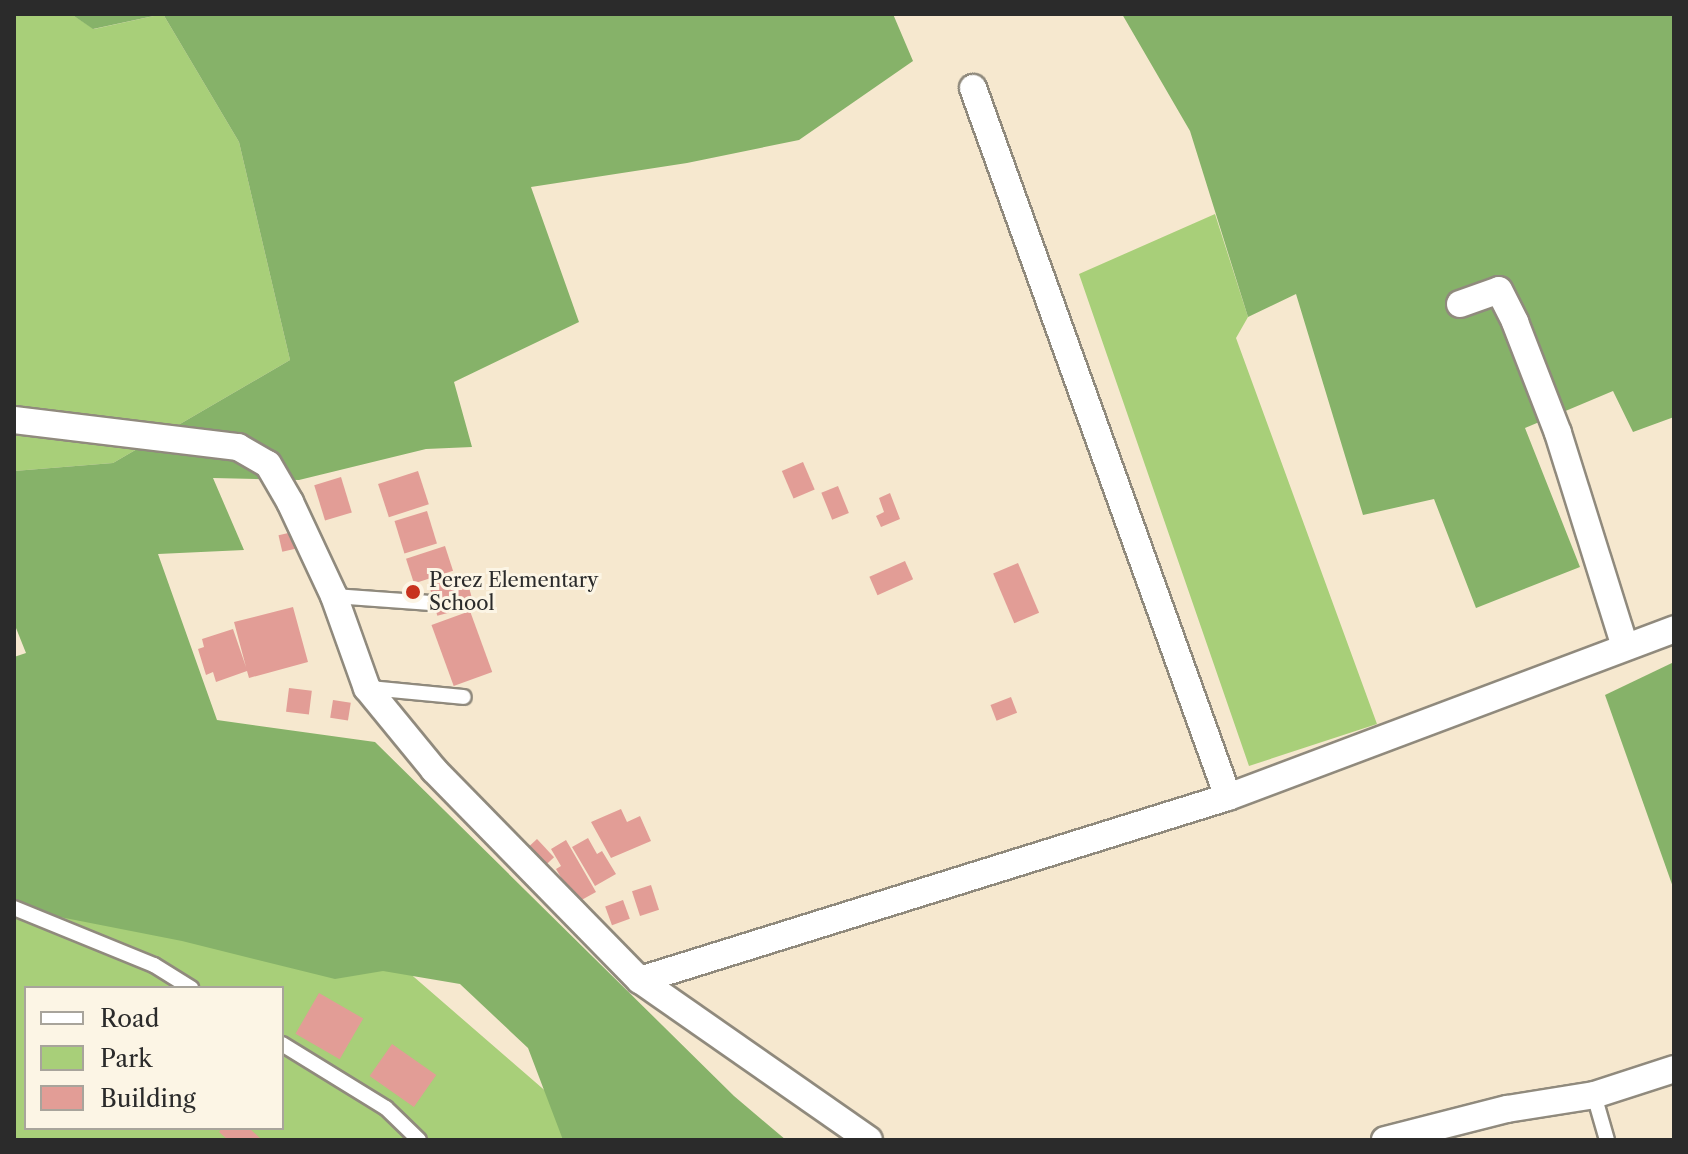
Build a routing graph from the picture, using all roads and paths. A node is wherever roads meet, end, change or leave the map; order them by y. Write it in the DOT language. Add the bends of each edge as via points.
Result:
graph roads {
  1 [pos="973,88"];
  2 [pos="1460,304"];
  3 [pos="14,420"];
  4 [pos="334,596"];
  5 [pos="431,603"];
  6 [pos="1674,629"];
  7 [pos="1625,647"];
  8 [pos="367,688"];
  9 [pos="464,697"];
  10 [pos="1228,797"];
  11 [pos="14,908"];
  12 [pos="640,980"];
  13 [pos="188,986"];
  14 [pos="284,1045"];
  15 [pos="1674,1069"];
  16 [pos="1594,1095"];
  17 [pos="419,1140"];
  18 [pos="869,1140"];
  19 [pos="1385,1140"];
  20 [pos="1607,1140"];
  1 -- 10 [label="street"];
  2 -- 7 [label="street" via="1499,290 1515,322 1558,433"];
  3 -- 4 [label="street" via="238,447 268,464"];
  4 -- 5 [label="lane"];
  4 -- 8 [label="street"];
  6 -- 7 [label="street"];
  7 -- 10 [label="street"];
  8 -- 9 [label="lane"];
  8 -- 12 [label="street" via="434,770"];
  10 -- 12 [label="street"];
  11 -- 13 [label="lane" via="154,965"];
  12 -- 18 [label="street"];
  14 -- 17 [label="lane" via="386,1108"];
  15 -- 16 [label="street"];
  16 -- 19 [label="street" via="1507,1109"];
  16 -- 20 [label="lane"];
}
